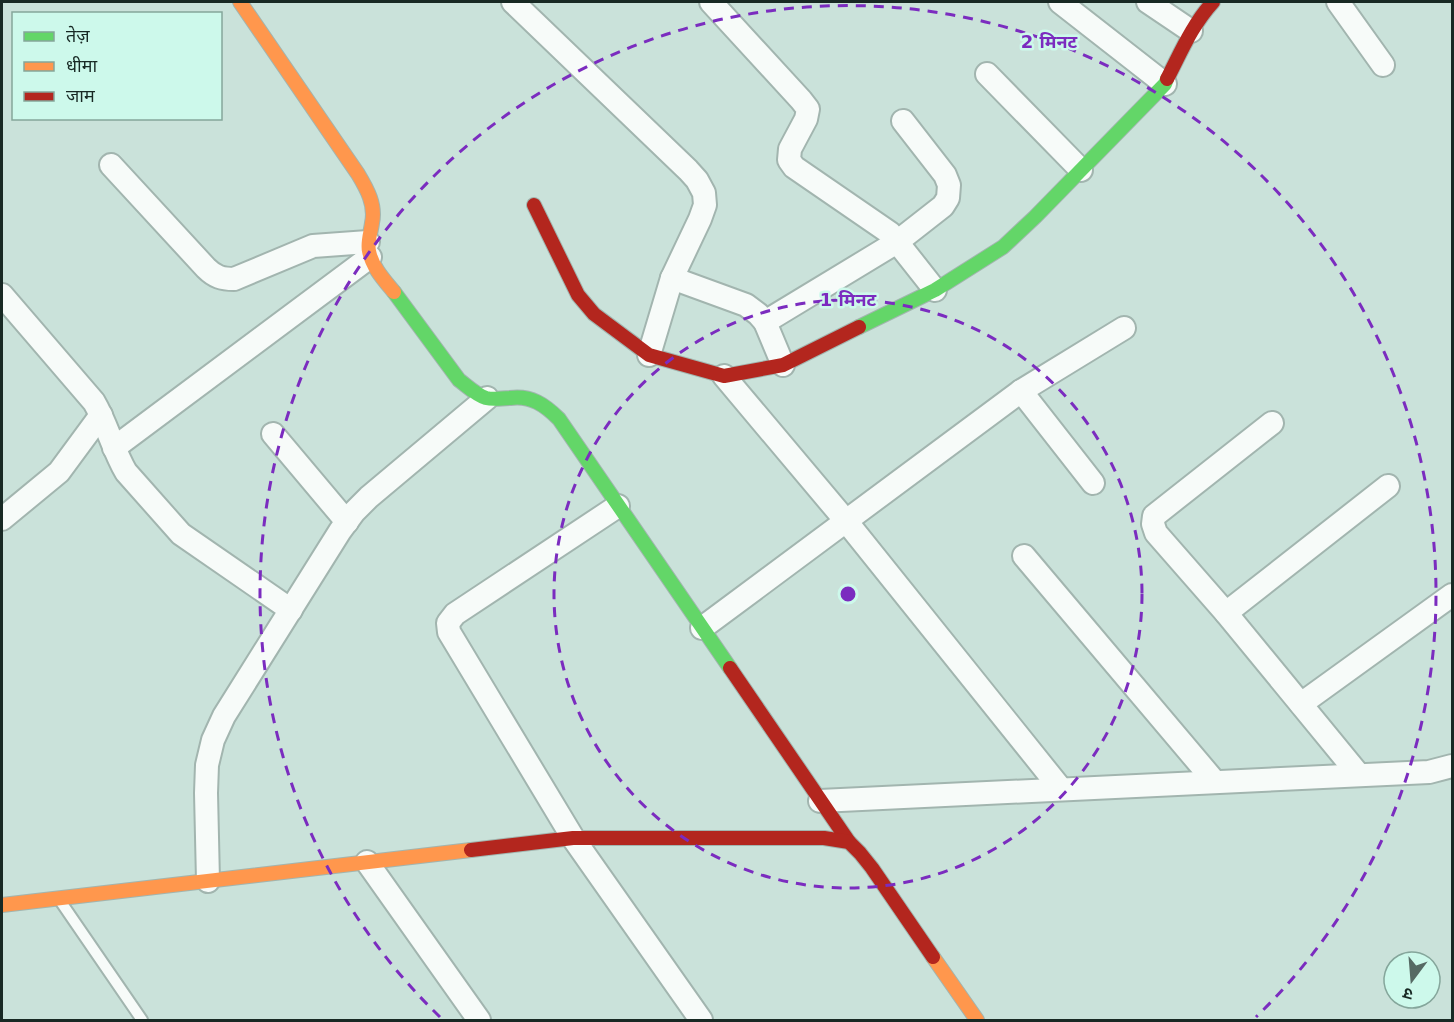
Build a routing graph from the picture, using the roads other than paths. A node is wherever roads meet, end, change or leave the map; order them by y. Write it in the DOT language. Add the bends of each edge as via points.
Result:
graph roads {
  1 [pos="240,2"];
  2 [pos="513,2"];
  3 [pos="711,2"];
  4 [pos="1060,2"];
  5 [pos="1148,2"];
  6 [pos="1214,2"];
  7 [pos="1338,2"];
  8 [pos="1191,31"];
  9 [pos="1383,64"];
  10 [pos="987,74"];
  11 [pos="1166,84"];
  12 [pos="903,121"];
  13 [pos="111,165"];
  14 [pos="1081,170"];
  15 [pos="534,205"];
  16 [pos="897,242"];
  17 [pos="369,249"];
  18 [pos="672,278"];
  19 [pos="935,290"];
  20 [pos="2,295"];
  21 [pos="765,322"];
  22 [pos="1124,328"];
  23 [pos="649,355"];
  24 [pos="783,365"];
  25 [pos="724,376"];
  26 [pos="1021,391"];
  27 [pos="487,398"];
  28 [pos="102,415"];
  29 [pos="1272,423"];
  30 [pos="273,434"];
  31 [pos="114,448"];
  32 [pos="1094,483"];
  33 [pos="1388,486"];
  34 [pos="618,506"];
  35 [pos="2,519"];
  36 [pos="846,521"];
  37 [pos="347,522"];
  38 [pos="1024,556"];
  39 [pos="1452,595"];
  40 [pos="291,610"];
  41 [pos="1226,614"];
  42 [pos="702,628"];
  43 [pos="1300,704"];
  44 [pos="1452,766"];
  45 [pos="1359,775"];
  46 [pos="1215,782"];
  47 [pos="1061,789"];
  48 [pos="820,801"];
  49 [pos="573,838"];
  50 [pos="849,842"];
  51 [pos="367,862"];
  52 [pos="208,881"];
  53 [pos="58,898"];
  54 [pos="2,905"];
  55 [pos="139,1019"];
  56 [pos="479,1020"];
  57 [pos="701,1020"];
  58 [pos="977,1020"];
  1 -- 17 [label="street" via="367,190 373,207"];
  2 -- 18 [label="street" via="697,180 705,205"];
  3 -- 16 [label="street" via="808,109 790,149 789,160 794,167 890,233"];
  4 -- 11 [label="street"];
  5 -- 8 [label="street"];
  6 -- 8 [label="street"];
  7 -- 9 [label="street"];
  8 -- 11 [label="street"];
  10 -- 14 [label="street"];
  11 -- 14 [label="street"];
  12 -- 16 [label="street" via="945,175 949,186 943,206"];
  13 -- 17 [label="street" via="206,268 223,279 234,279 313,246"];
  14 -- 19 [label="street" via="1003,247"];
  15 -- 23 [label="street" via="586,306"];
  16 -- 19 [label="street"];
  16 -- 21 [label="street"];
  17 -- 27 [label="street" via="378,271 459,380"];
  17 -- 31 [label="street"];
  18 -- 21 [label="street" via="746,305"];
  18 -- 23 [label="street"];
  19 -- 24 [label="street"];
  20 -- 28 [label="street"];
  21 -- 24 [label="street"];
  22 -- 26 [label="street"];
  23 -- 25 [label="street"];
  24 -- 25 [label="street"];
  25 -- 36 [label="street"];
  26 -- 32 [label="street"];
  26 -- 36 [label="street"];
  27 -- 34 [label="street" via="517,397 546,406"];
  27 -- 37 [label="street" via="369,497"];
  28 -- 31 [label="street"];
  28 -- 35 [label="street" via="59,472"];
  29 -- 41 [label="street" via="1154,516 1156,533"];
  30 -- 37 [label="street"];
  31 -- 40 [label="street" via="126,472 181,534"];
  33 -- 41 [label="street"];
  34 -- 42 [label="street"];
  34 -- 49 [label="street" via="455,615 448,624 449,632"];
  36 -- 42 [label="street"];
  36 -- 47 [label="street"];
  37 -- 40 [label="street"];
  38 -- 46 [label="street"];
  39 -- 43 [label="street"];
  40 -- 52 [label="street" via="213,740 207,765"];
  41 -- 43 [label="street"];
  42 -- 48 [label="street"];
  43 -- 45 [label="street"];
  44 -- 45 [label="street" via="1429,772"];
  45 -- 46 [label="street"];
  46 -- 47 [label="street"];
  47 -- 48 [label="street"];
  48 -- 50 [label="street"];
  49 -- 50 [label="street" via="824,838"];
  49 -- 51 [label="street"];
  49 -- 57 [label="street"];
  50 -- 58 [label="street" via="872,868"];
  51 -- 52 [label="street"];
  51 -- 56 [label="street"];
  52 -- 53 [label="street"];
  53 -- 54 [label="street"];
  53 -- 55 [label="lane"];
}
